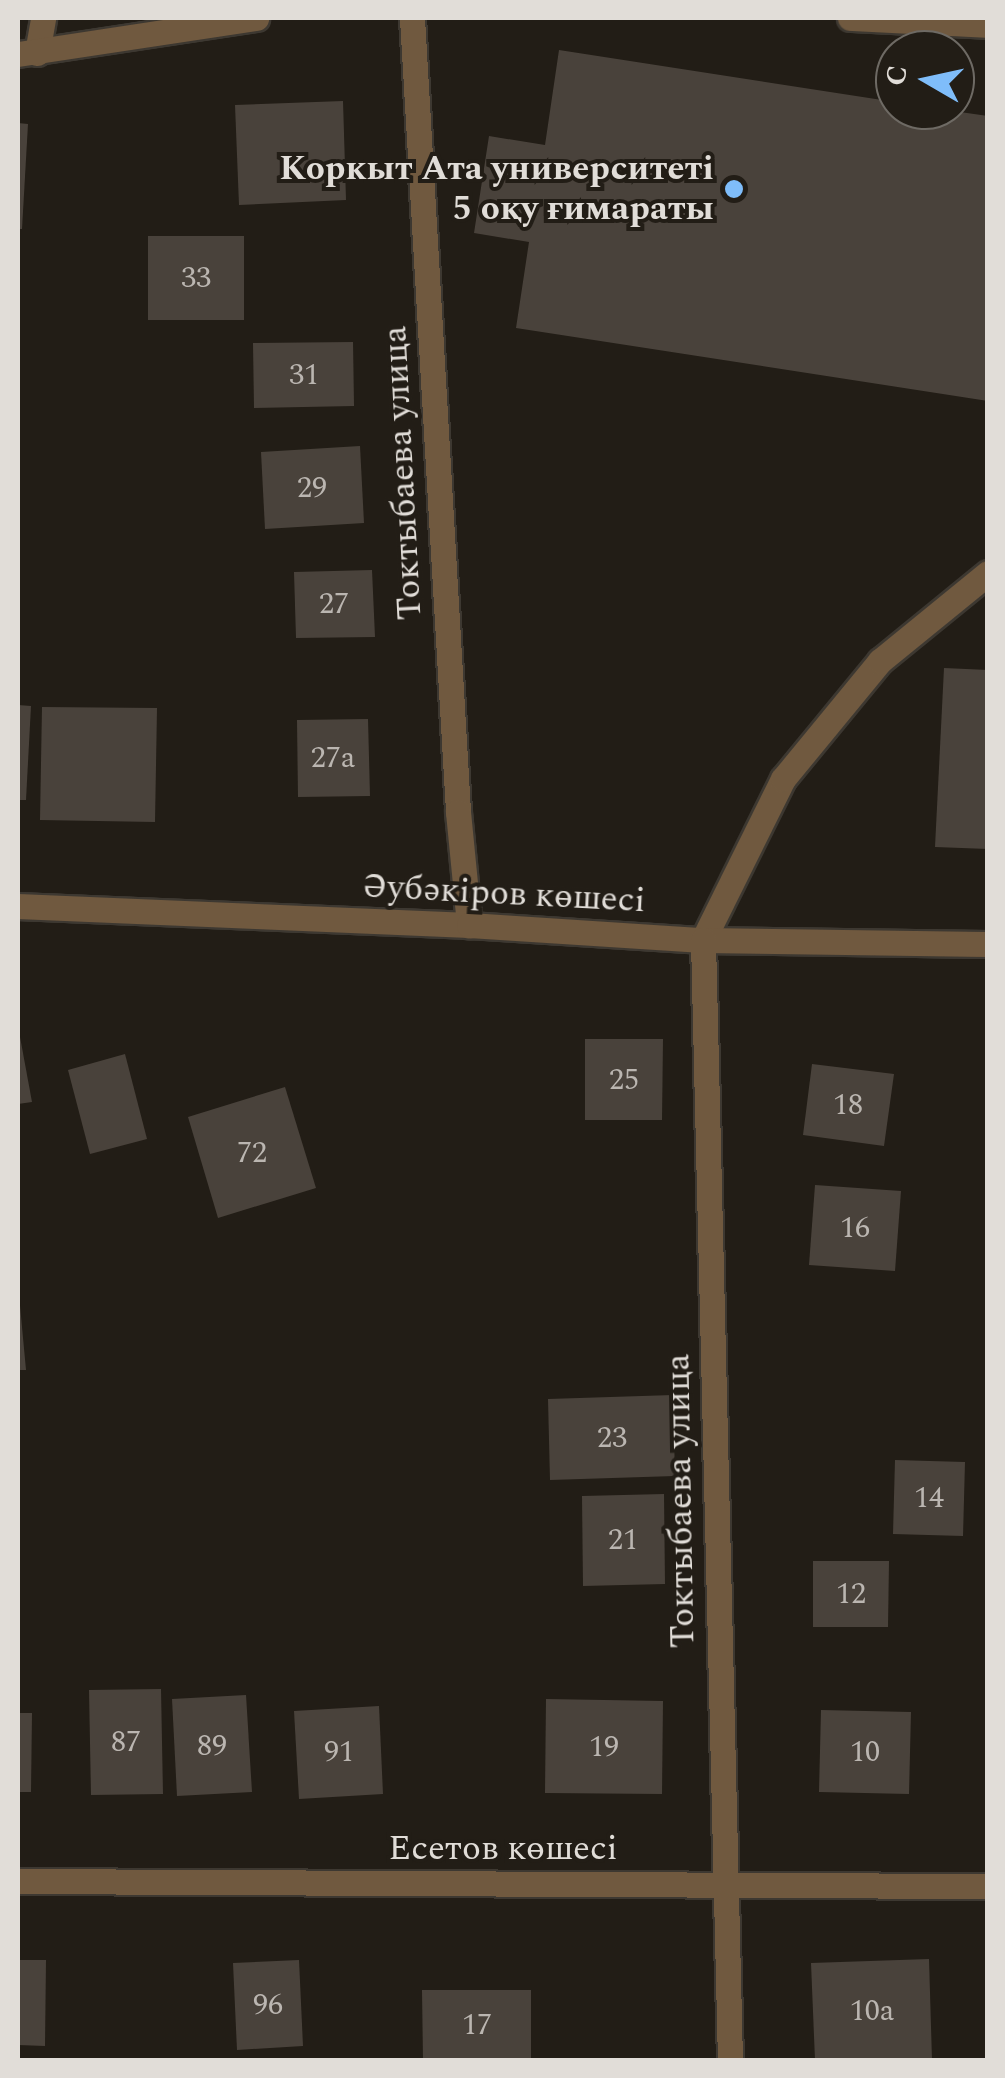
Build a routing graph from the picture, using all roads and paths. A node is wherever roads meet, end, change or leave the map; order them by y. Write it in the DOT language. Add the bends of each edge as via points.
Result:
graph roads {
  1 [pos="43,18"];
  2 [pos="256,18"];
  3 [pos="412,18"];
  4 [pos="850,18"];
  5 [pos="988,25"];
  6 [pos="27,54"];
  7 [pos="988,573"];
  8 [pos="18,906"];
  9 [pos="469,925"];
  10 [pos="703,940"];
  11 [pos="988,944"];
  12 [pos="18,1881"];
  13 [pos="726,1885"];
  14 [pos="988,1886"];
  15 [pos="730,2060"];
  1 -- 6 [label="street"];
  2 -- 6 [label="street"];
  3 -- 9 [label="street, Токтыбаева улица"];
  4 -- 5 [label="street"];
  7 -- 10 [label="street" via="880,660 783,780"];
  8 -- 9 [label="street, Әубәкіров көшесі"];
  9 -- 10 [label="street, Әубәкіров көшесі"];
  10 -- 11 [label="street, Әубәкіров көшесі"];
  10 -- 13 [label="street, Токтыбаева улица"];
  12 -- 13 [label="street, Есетов көшесі"];
  13 -- 14 [label="street, Есетов көшесі"];
  13 -- 15 [label="street, Токтыбаева улица"];
}
